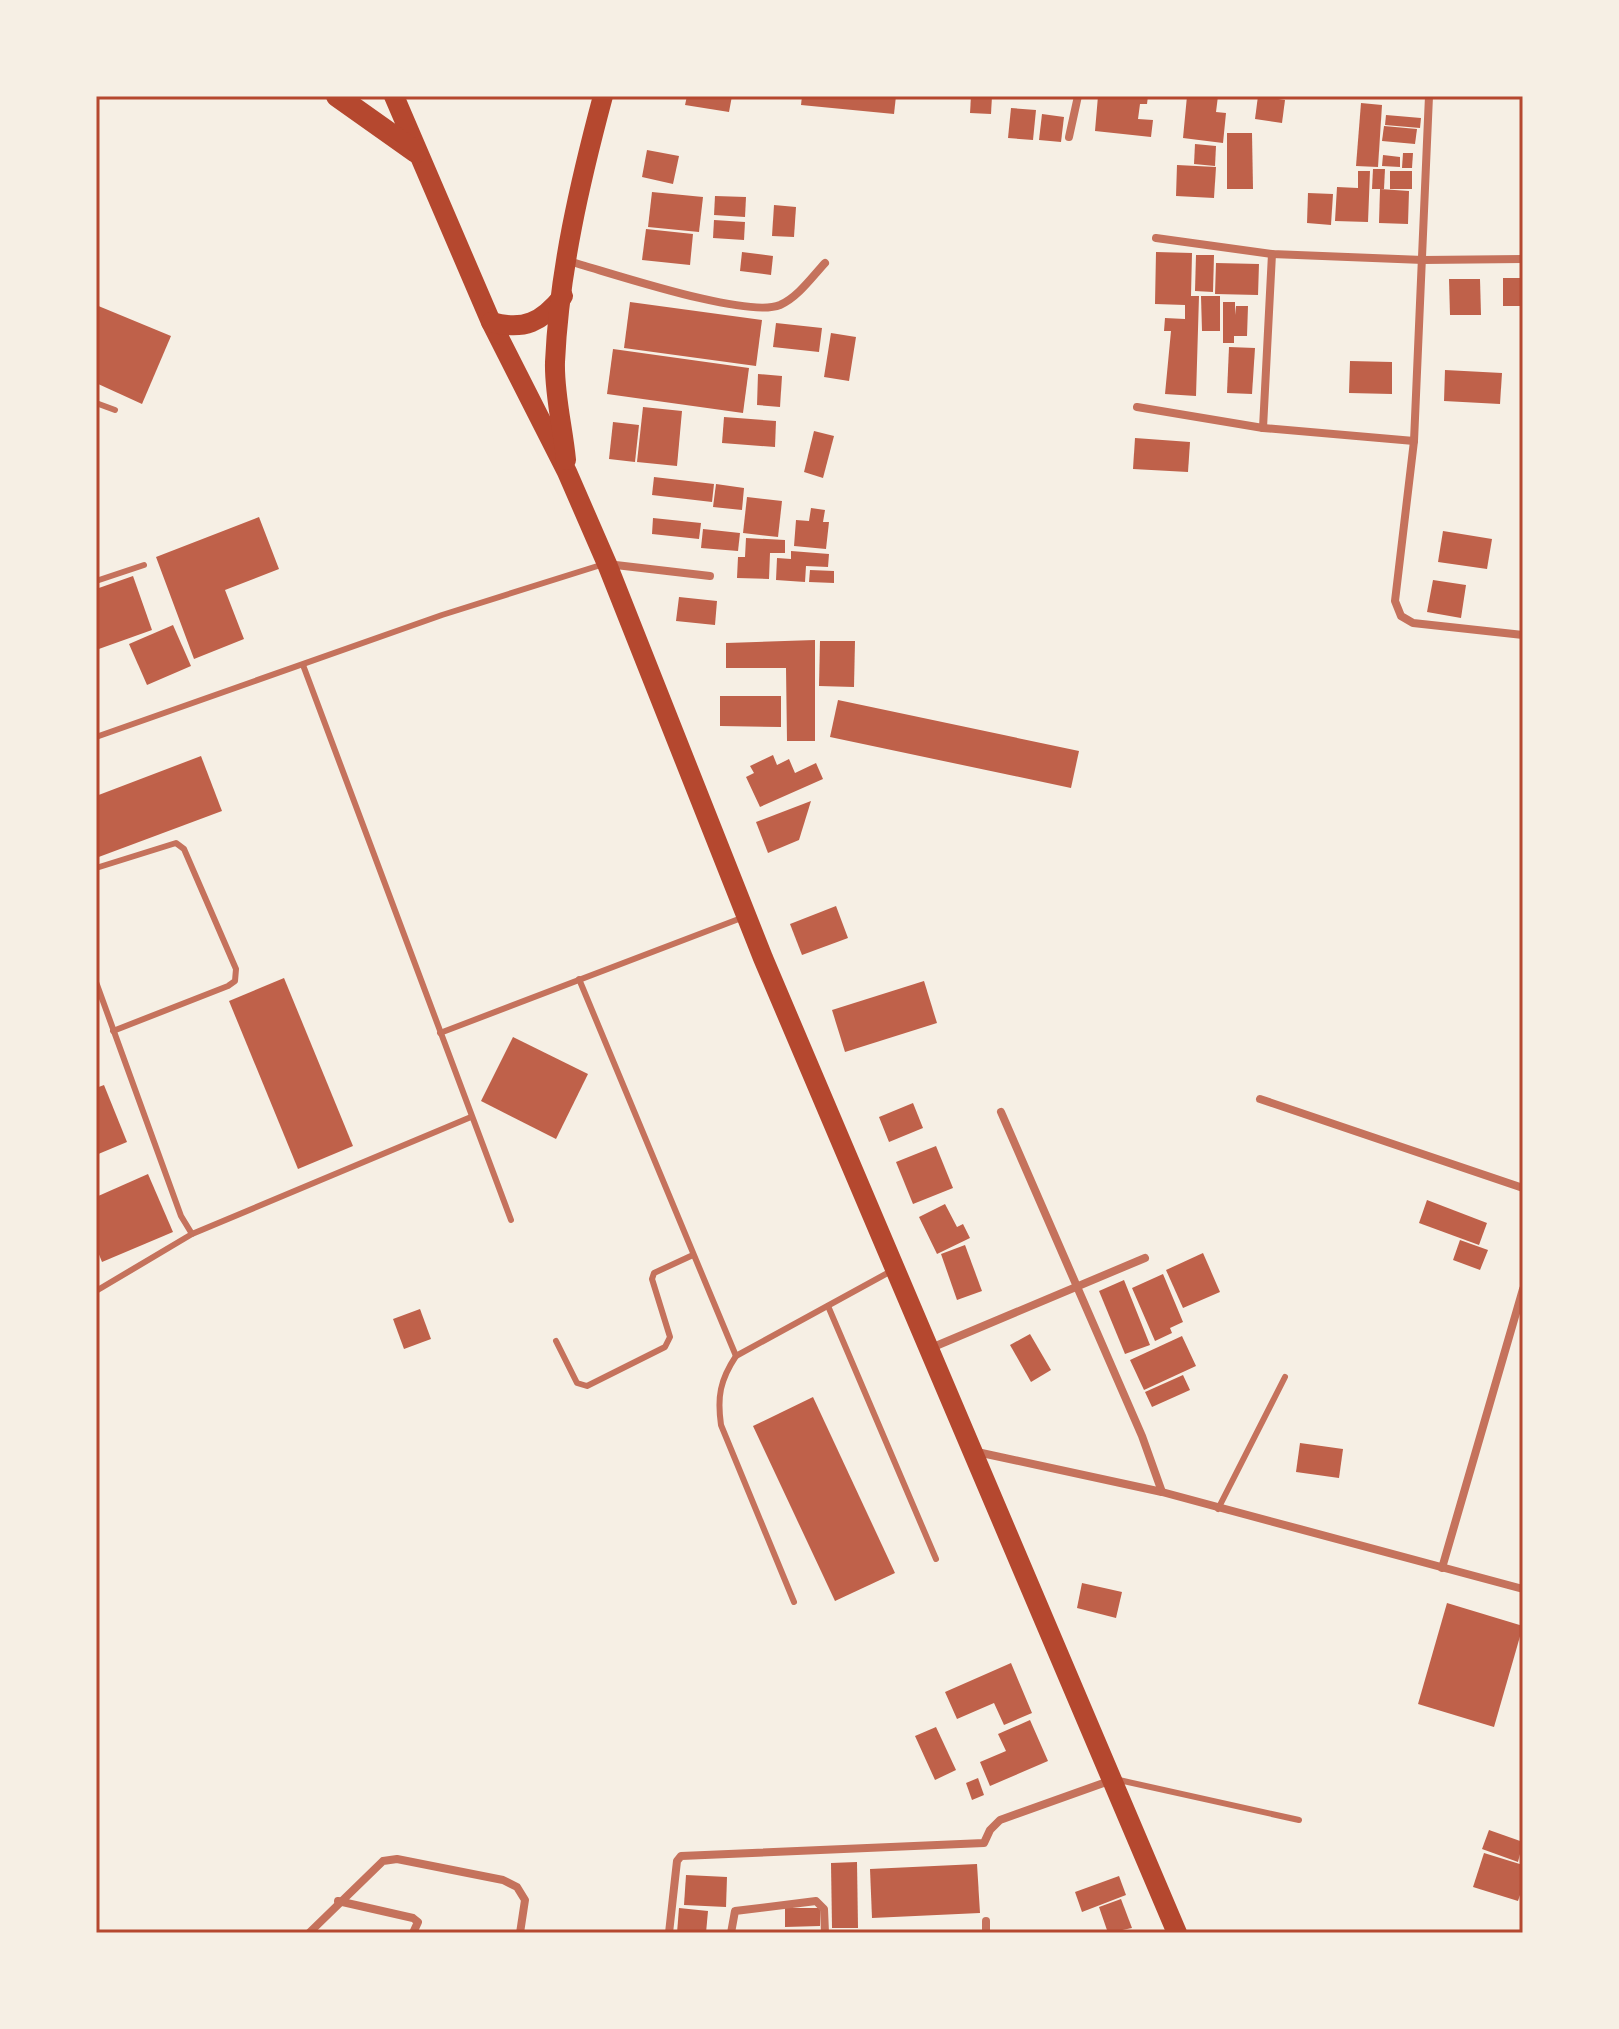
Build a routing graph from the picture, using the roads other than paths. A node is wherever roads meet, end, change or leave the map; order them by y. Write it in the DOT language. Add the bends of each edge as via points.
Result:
graph roads {
  1 [pos="337,96"];
  2 [pos="394,96"];
  3 [pos="603,96"];
  4 [pos="1078,96"];
  5 [pos="1429,96"];
  6 [pos="1069,137"];
  7 [pos="416,152"];
  8 [pos="1156,238"];
  9 [pos="1272,254"];
  10 [pos="1523,259"];
  11 [pos="1423,260"];
  12 [pos="568,261"];
  13 [pos="825,263"];
  14 [pos="563,296"];
  15 [pos="491,322"];
  16 [pos="96,403"];
  17 [pos="1137,407"];
  18 [pos="115,410"];
  19 [pos="1263,428"];
  20 [pos="1414,441"];
  21 [pos="567,472"];
  22 [pos="607,564"];
  23 [pos="144,565"];
  24 [pos="710,576"];
  25 [pos="96,581"];
  26 [pos="1523,635"];
  27 [pos="303,665"];
  28 [pos="96,737"];
  29 [pos="96,868"];
  30 [pos="746,917"];
  31 [pos="579,979"];
  32 [pos="96,982"];
  33 [pos="113,1031"];
  34 [pos="440,1033"];
  35 [pos="1260,1099"];
  36 [pos="1001,1112"];
  37 [pos="471,1117"];
  38 [pos="1523,1188"];
  39 [pos="511,1220"];
  40 [pos="192,1234"];
  41 [pos="693,1255"];
  42 [pos="1145,1258"];
  43 [pos="896,1268"];
  44 [pos="1078,1287"];
  45 [pos="1523,1289"];
  46 [pos="96,1291"];
  47 [pos="828,1306"];
  48 [pos="556,1341"];
  49 [pos="931,1348"];
  50 [pos="736,1356"];
  51 [pos="1285,1377"];
  52 [pos="975,1451"];
  53 [pos="1162,1492"];
  54 [pos="1218,1509"];
  55 [pos="936,1559"];
  56 [pos="1442,1568"];
  57 [pos="1523,1589"];
  58 [pos="794,1602"];
  59 [pos="1115,1780"];
  60 [pos="1299,1820"];
  61 [pos="338,1901"];
  62 [pos="986,1921"];
  63 [pos="309,1933"];
  64 [pos="413,1933"];
  65 [pos="520,1933"];
  66 [pos="669,1933"];
  67 [pos="731,1933"];
  68 [pos="825,1933"];
  69 [pos="986,1933"];
  70 [pos="1177,1933"];
  1 -- 7 [label="highway"];
  2 -- 7 [label="main road"];
  3 -- 12 [label="main road" via="580,181"];
  4 -- 6 [label="street"];
  5 -- 11 [label="street"];
  7 -- 15 [label="main road"];
  8 -- 9 [label="street"];
  9 -- 11 [label="street"];
  9 -- 19 [label="street"];
  10 -- 11 [label="street"];
  11 -- 20 [label="street"];
  12 -- 13 [label="street" via="759,308 789,300"];
  12 -- 14 [label="main road"];
  14 -- 15 [label="main road" via="534,324"];
  14 -- 21 [label="main road" via="555,365"];
  15 -- 21 [label="main road"];
  16 -- 18 [label="lane"];
  17 -- 19 [label="street"];
  19 -- 20 [label="street"];
  20 -- 26 [label="street" via="1394,587 1397,610 1425,625"];
  21 -- 22 [label="main road"];
  22 -- 24 [label="street"];
  22 -- 27 [label="lane"];
  22 -- 30 [label="main road"];
  23 -- 25 [label="lane"];
  27 -- 28 [label="lane"];
  27 -- 34 [label="lane"];
  29 -- 33 [label="lane" via="176,843 184,849 236,969 235,981 228,986"];
  30 -- 31 [label="lane"];
  30 -- 43 [label="main road"];
  31 -- 34 [label="lane"];
  31 -- 41 [label="lane"];
  32 -- 33 [label="lane"];
  33 -- 40 [label="lane"];
  34 -- 37 [label="lane"];
  35 -- 38 [label="street"];
  36 -- 44 [label="street"];
  37 -- 39 [label="lane"];
  37 -- 40 [label="lane"];
  40 -- 46 [label="lane"];
  41 -- 48 [label="lane" via="654,1273 652,1279 670,1337 665,1347 587,1386 577,1383"];
  41 -- 50 [label="lane"];
  42 -- 44 [label="street"];
  43 -- 47 [label="lane"];
  43 -- 49 [label="main road"];
  44 -- 49 [label="street"];
  44 -- 53 [label="street"];
  45 -- 56 [label="street"];
  47 -- 50 [label="lane"];
  47 -- 55 [label="lane"];
  49 -- 52 [label="main road"];
  50 -- 58 [label="lane" via="722,1377 721,1425"];
  51 -- 54 [label="lane"];
  52 -- 53 [label="street"];
  52 -- 59 [label="main road"];
  53 -- 54 [label="street"];
  54 -- 56 [label="street"];
  56 -- 57 [label="street"];
  59 -- 60 [label="lane"];
  59 -- 66 [label="street" via="1000,1820 984,1843 681,1856"];
  59 -- 70 [label="main road"];
  61 -- 63 [label="street"];
  61 -- 64 [label="street" via="413,1918 418,1922"];
  61 -- 65 [label="street" via="383,1861 397,1859 517,1887 525,1900"];
  62 -- 69 [label="street"];
  67 -- 68 [label="street" via="735,1911 816,1901 824,1909"];
}
